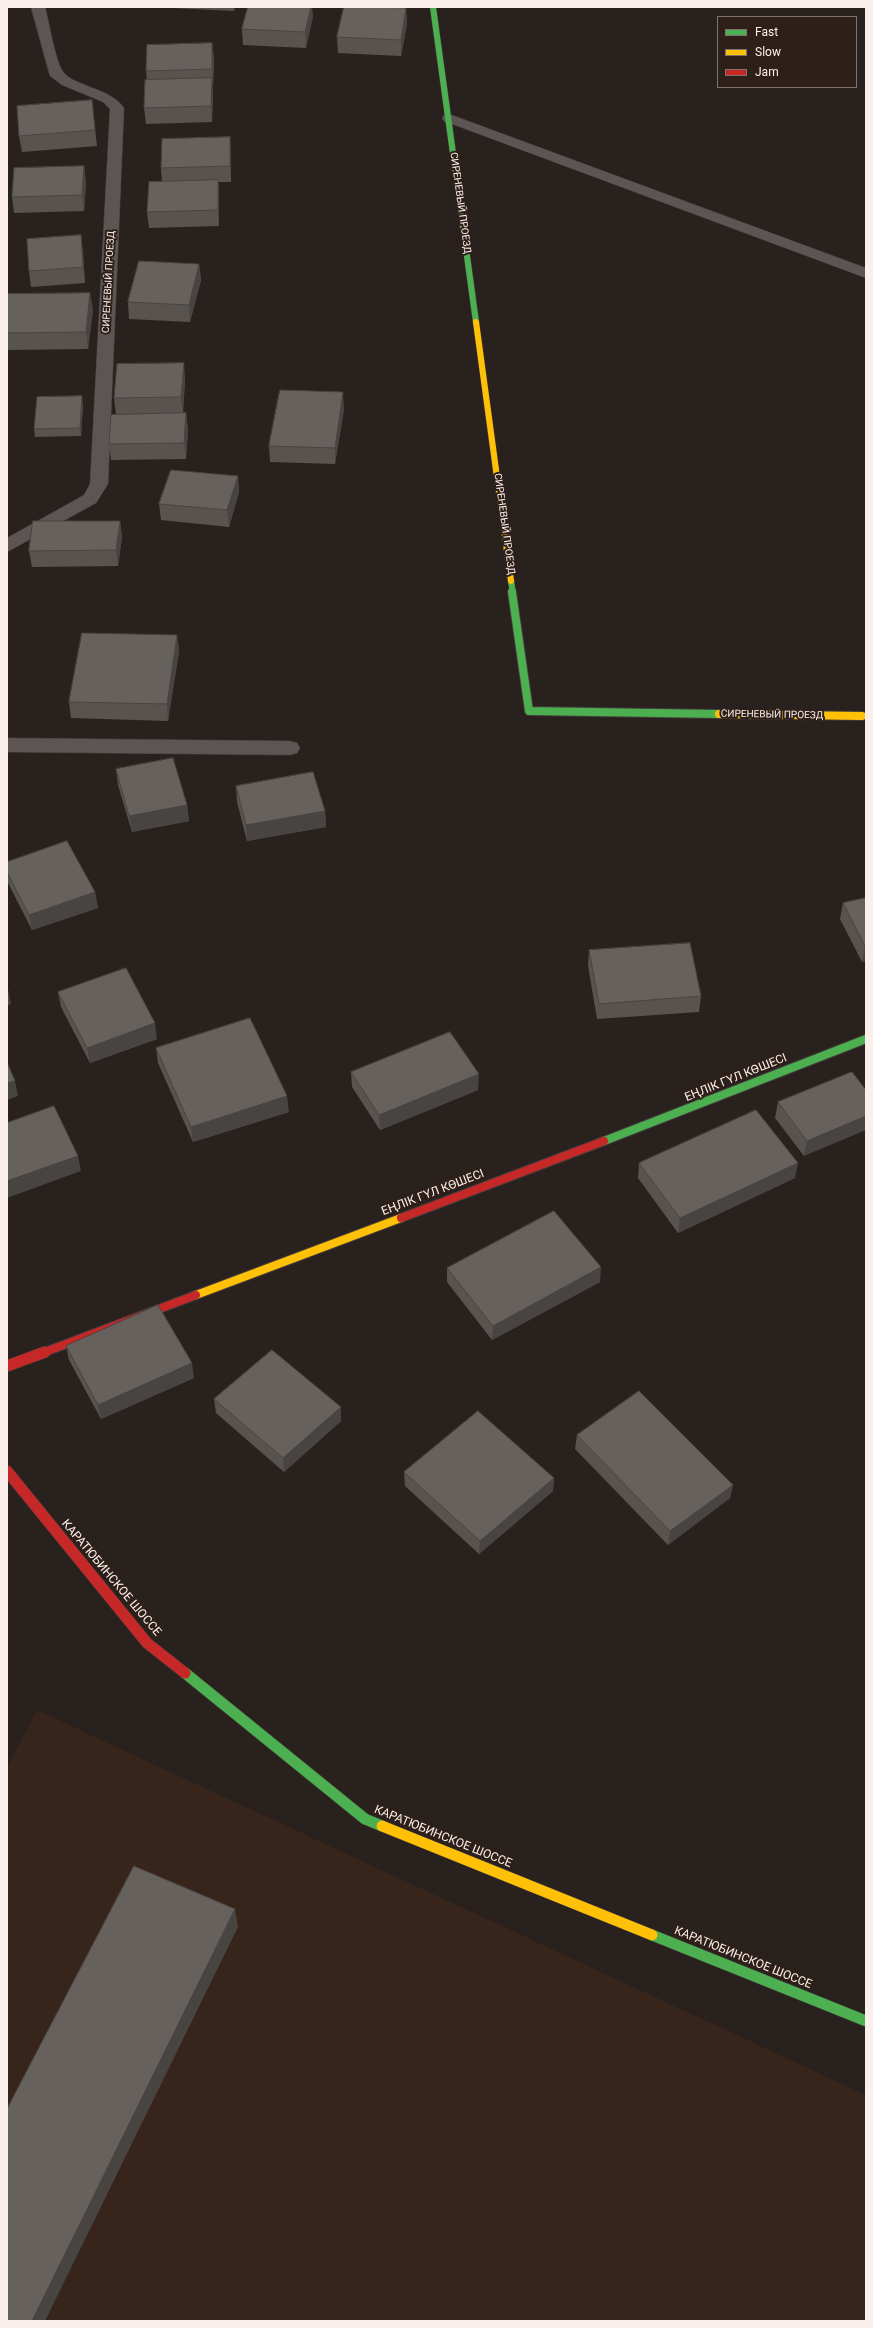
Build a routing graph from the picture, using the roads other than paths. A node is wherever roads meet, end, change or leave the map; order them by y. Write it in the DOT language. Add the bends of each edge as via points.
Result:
graph roads {
  1 [pos="38,7"];
  2 [pos="433,7"];
  3 [pos="449,118"];
  4 [pos="866,273"];
  5 [pos="7,546"];
  6 [pos="862,716"];
  7 [pos="7,745"];
  8 [pos="290,748"];
  9 [pos="866,1039"];
  10 [pos="7,1366"];
  11 [pos="7,1471"];
  12 [pos="866,2020"];
  1 -- 5 [label="street, СИРЕНЕВЫЙ ПРОЕЗД" via="55,73 67,82 108,99 117,108 99,484 90,499"];
  2 -- 3 [label="street, СИРЕНЕВЫЙ ПРОЕЗД"];
  3 -- 4 [label="street"];
  3 -- 6 [label="street, СИРЕНЕВЫЙ ПРОЕЗД" via="529,711"];
  7 -- 8 [label="street"];
  9 -- 10 [label="street, ЕҢЛІК ГҮЛ КӨШЕСІ" via="637,1130"];
  11 -- 12 [label="street, КАРАТЮБИНСКОЕ ШОССЕ" via="146,1643 365,1819"];
}
